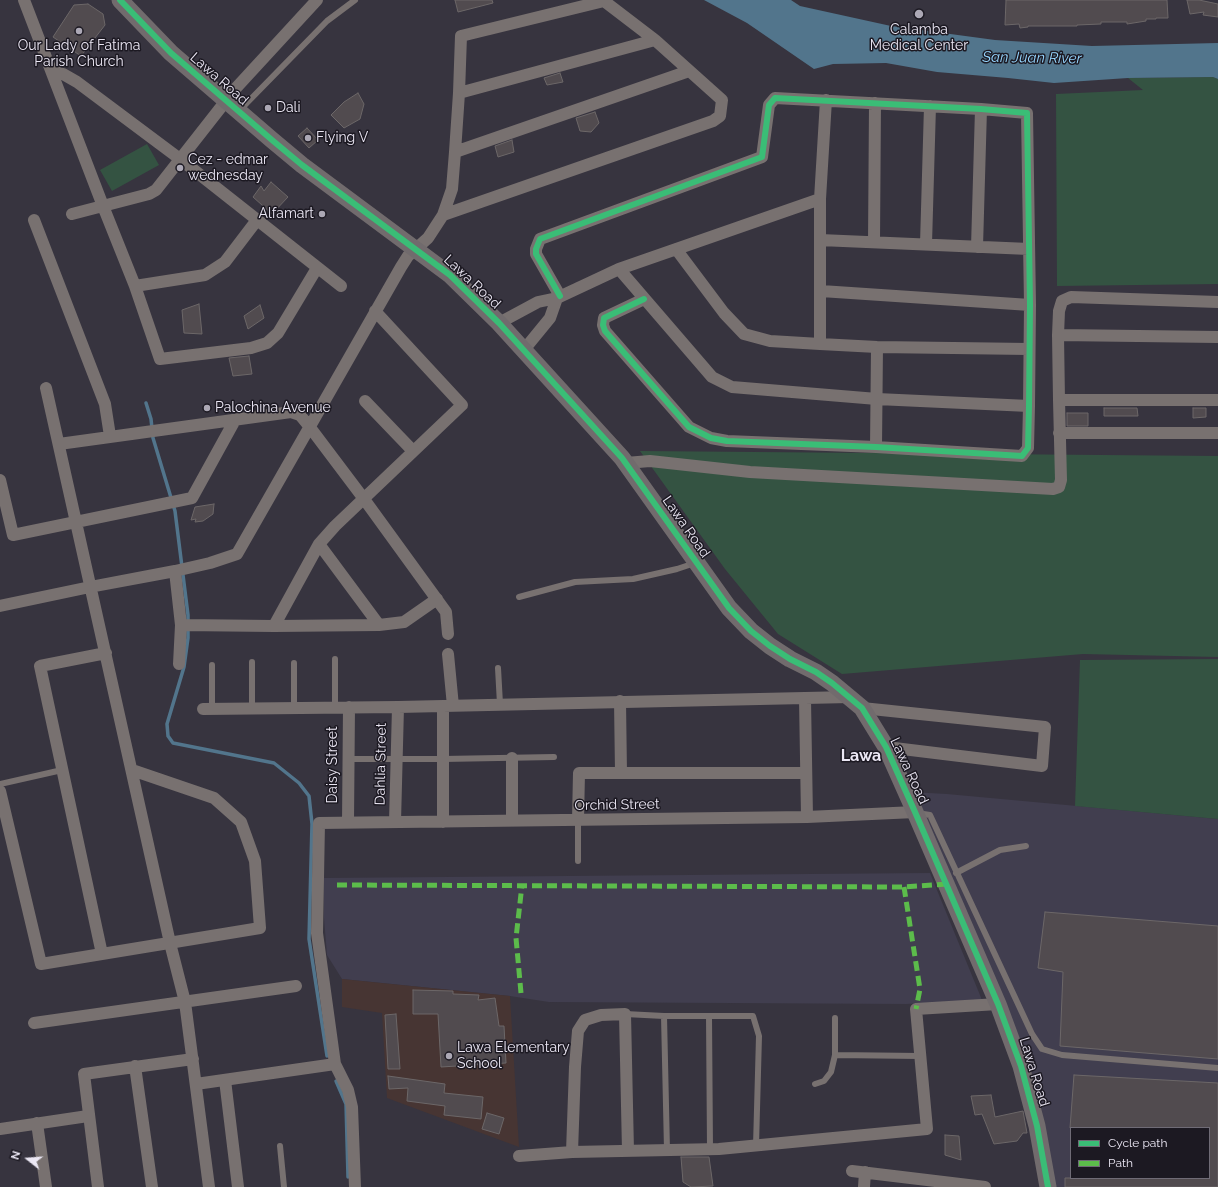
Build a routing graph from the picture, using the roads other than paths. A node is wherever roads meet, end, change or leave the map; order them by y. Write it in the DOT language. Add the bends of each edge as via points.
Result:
graph roads {
  1 [pos="24,0"];
  2 [pos="120,0"];
  3 [pos="317,0"];
  4 [pos="354,0"];
  5 [pos="654,40"];
  6 [pos="52,71"];
  7 [pos="689,71"];
  8 [pos="459,93"];
  9 [pos="826,100"];
  10 [pos="875,103"];
  11 [pos="233,106"];
  12 [pos="930,106"];
  13 [pos="981,108"];
  14 [pos="455,152"];
  15 [pos="180,159"];
  16 [pos="820,199"];
  17 [pos="103,206"];
  18 [pos="72,214"];
  19 [pos="443,215"];
  20 [pos="34,220"];
  21 [pos="257,220"];
  22 [pos="820,240"];
  23 [pos="874,242"];
  24 [pos="926,244"];
  25 [pos="977,247"];
  26 [pos="415,248"];
  27 [pos="676,249"];
  28 [pos="1029,249"];
  29 [pos="317,268"];
  30 [pos="619,269"];
  31 [pos="135,286"];
  32 [pos="341,286"];
  33 [pos="821,291"];
  34 [pos="558,297"];
  35 [pos="644,299"];
  36 [pos="1218,302"];
  37 [pos="1030,305"];
  38 [pos="375,311"];
  39 [pos="499,323"];
  40 [pos="1058,335"];
  41 [pos="1218,337"];
  42 [pos="820,344"];
  43 [pos="878,347"];
  44 [pos="1029,349"];
  45 [pos="523,351"];
  46 [pos="46,388"];
  47 [pos="876,398"];
  48 [pos="1059,400"];
  49 [pos="1218,400"];
  50 [pos="365,401"];
  51 [pos="1029,406"];
  52 [pos="235,420"];
  53 [pos="310,426"];
  54 [pos="1059,433"];
  55 [pos="1218,433"];
  56 [pos="110,436"];
  57 [pos="59,444"];
  58 [pos="876,447"];
  59 [pos="413,451"];
  60 [pos="626,463"];
  61 [pos="0,480"];
  62 [pos="364,499"];
  63 [pos="76,522"];
  64 [pos="319,544"];
  65 [pos="696,562"];
  66 [pos="175,571"];
  67 [pos="90,587"];
  68 [pos="519,597"];
  69 [pos="437,600"];
  70 [pos="0,606"];
  71 [pos="181,625"];
  72 [pos="379,625"];
  73 [pos="274,626"];
  74 [pos="448,634"];
  75 [pos="106,652"];
  76 [pos="448,654"];
  77 [pos="334,659"];
  78 [pos="252,662"];
  79 [pos="294,663"];
  80 [pos="179,664"];
  81 [pos="212,665"];
  82 [pos="498,668"];
  83 [pos="805,699"];
  84 [pos="620,701"];
  85 [pos="856,703"];
  86 [pos="500,704"];
  87 [pos="448,706"];
  88 [pos="294,707"];
  89 [pos="335,707"];
  90 [pos="349,707"];
  91 [pos="398,707"];
  92 [pos="252,708"];
  93 [pos="208,709"];
  94 [pos="886,747"];
  95 [pos="554,757"];
  96 [pos="512,758"];
  97 [pos="348,759"];
  98 [pos="397,759"];
  99 [pos="443,759"];
  100 [pos="62,770"];
  101 [pos="132,770"];
  102 [pos="621,772"];
  103 [pos="806,773"];
  104 [pos="0,784"];
  105 [pos="0,791"];
  106 [pos="915,812"];
  107 [pos="807,817"];
  108 [pos="512,820"];
  109 [pos="578,820"];
  110 [pos="348,822"];
  111 [pos="395,822"];
  112 [pos="443,822"];
  113 [pos="1026,846"];
  114 [pos="578,861"];
  115 [pos="956,873"];
  116 [pos="170,943"];
  117 [pos="102,954"];
  118 [pos="296,986"];
  119 [pos="185,1002"];
  120 [pos="998,1004"];
  121 [pos="625,1014"];
  122 [pos="664,1016"];
  123 [pos="709,1016"];
  124 [pos="834,1018"];
  125 [pos="34,1023"];
  126 [pos="835,1055"];
  127 [pos="920,1056"];
  128 [pos="193,1059"];
  129 [pos="335,1064"];
  130 [pos="135,1066"];
  131 [pos="1218,1068"];
  132 [pos="225,1080"];
  133 [pos="196,1084"];
  134 [pos="815,1084"];
  135 [pos="88,1116"];
  136 [pos="37,1123"];
  137 [pos="0,1129"];
  138 [pos="280,1146"];
  139 [pos="756,1146"];
  140 [pos="667,1150"];
  141 [pos="710,1150"];
  142 [pos="628,1151"];
  143 [pos="572,1152"];
  144 [pos="519,1156"];
  145 [pos="852,1171"];
  146 [pos="864,1172"];
  147 [pos="46,1187"];
  148 [pos="98,1187"];
  149 [pos="152,1187"];
  150 [pos="209,1187"];
  151 [pos="238,1187"];
  152 [pos="284,1187"];
  153 [pos="355,1187"];
  154 [pos="864,1187"];
  155 [pos="985,1187"];
  156 [pos="1048,1187"];
  1 -- 6 [label="street"];
  2 -- 11 [label="main road, Lawa Road" via="171,53"];
  3 -- 11 [label="street" via="236,88"];
  4 -- 11 [label="lane"];
  5 -- 7 [label="street"];
  5 -- 8 [label="street"];
  5 -- 8 [label="street" via="604,1 461,36"];
  6 -- 15 [label="street" via="77,82"];
  6 -- 17 [label="street"];
  7 -- 14 [label="street"];
  7 -- 19 [label="street" via="722,100 720,116 713,121"];
  8 -- 14 [label="street"];
  9 -- 10 [label="street"];
  9 -- 16 [label="street"];
  9 -- 34 [label="street" via="775,98 769,105 762,157 540,239 536,254"];
  10 -- 12 [label="street"];
  10 -- 23 [label="street"];
  11 -- 15 [label="street"];
  11 -- 26 [label="main road, Lawa Road" via="302,165"];
  12 -- 13 [label="street"];
  12 -- 24 [label="street"];
  13 -- 25 [label="street"];
  13 -- 28 [label="street" via="1027,113"];
  14 -- 19 [label="street" via="452,189"];
  15 -- 17 [label="street" via="156,190"];
  15 -- 21 [label="street"];
  16 -- 22 [label="street"];
  16 -- 27 [label="street"];
  17 -- 18 [label="street"];
  17 -- 31 [label="street"];
  19 -- 26 [label="street" via="428,238"];
  20 -- 56 [label="street" via="105,404"];
  21 -- 29 [label="street"];
  21 -- 31 [label="street" via="225,262 205,275"];
  22 -- 23 [label="street"];
  22 -- 33 [label="street"];
  23 -- 24 [label="street"];
  24 -- 25 [label="street"];
  25 -- 28 [label="street"];
  26 -- 38 [label="street"];
  26 -- 39 [label="main road, Lawa Road" via="450,275"];
  27 -- 30 [label="street"];
  27 -- 42 [label="street" via="724,313 744,334 770,341"];
  28 -- 37 [label="street"];
  29 -- 31 [label="street" via="278,333 267,343 251,348 160,359"];
  29 -- 32 [label="street"];
  30 -- 34 [label="street"];
  30 -- 35 [label="street"];
  33 -- 37 [label="street"];
  33 -- 42 [label="street"];
  34 -- 39 [label="street" via="538,302"];
  34 -- 45 [label="street" via="550,318"];
  35 -- 47 [label="street" via="712,377 732,387"];
  35 -- 58 [label="street" via="604,318 605,331 688,427 711,438 727,441"];
  36 -- 40 [label="street" via="1071,297 1062,302"];
  37 -- 44 [label="street"];
  38 -- 53 [label="street"];
  38 -- 59 [label="street" via="462,406"];
  39 -- 45 [label="main road, Lawa Road"];
  40 -- 41 [label="street"];
  40 -- 48 [label="street"];
  42 -- 43 [label="street"];
  43 -- 44 [label="street"];
  43 -- 47 [label="street"];
  44 -- 51 [label="street"];
  45 -- 60 [label="main road, Lawa Road"];
  46 -- 57 [label="street"];
  47 -- 51 [label="street"];
  47 -- 58 [label="street"];
  48 -- 49 [label="street"];
  48 -- 54 [label="street"];
  50 -- 59 [label="street"];
  51 -- 58 [label="street" via="1028,448 1022,456"];
  52 -- 53 [label="street" via="291,412 300,415"];
  52 -- 56 [label="street"];
  52 -- 63 [label="street" via="192,498"];
  53 -- 62 [label="street"];
  53 -- 66 [label="street" via="237,554"];
  54 -- 55 [label="street"];
  54 -- 60 [label="street" via="1061,480 1059,487 1054,489 750,472 650,461"];
  56 -- 57 [label="street"];
  57 -- 63 [label="street"];
  59 -- 62 [label="street"];
  60 -- 65 [label="main road, Lawa Road"];
  61 -- 63 [label="street" via="13,535"];
  62 -- 64 [label="street"];
  62 -- 69 [label="street"];
  63 -- 67 [label="street"];
  64 -- 72 [label="street"];
  64 -- 73 [label="street"];
  65 -- 68 [label="lane" via="677,569 633,578 575,582"];
  65 -- 85 [label="main road, Lawa Road" via="729,608 751,631 790,659 816,672"];
  66 -- 67 [label="street"];
  66 -- 71 [label="street"];
  67 -- 70 [label="street"];
  67 -- 75 [label="street"];
  69 -- 72 [label="street" via="404,622"];
  69 -- 74 [label="street" via="446,612"];
  71 -- 73 [label="street"];
  71 -- 80 [label="street"];
  72 -- 73 [label="street"];
  75 -- 100 [label="street" via="40,666"];
  75 -- 101 [label="street"];
  76 -- 87 [label="street"];
  77 -- 89 [label="lane"];
  78 -- 92 [label="lane"];
  79 -- 88 [label="lane"];
  81 -- 93 [label="lane"];
  82 -- 86 [label="lane"];
  83 -- 84 [label="street"];
  83 -- 85 [label="street"];
  83 -- 103 [label="street"];
  84 -- 86 [label="street"];
  84 -- 102 [label="street"];
  85 -- 94 [label="main road, Lawa Road"];
  85 -- 94 [label="street" via="1045,727 1042,766"];
  86 -- 87 [label="street"];
  87 -- 91 [label="street"];
  87 -- 99 [label="street"];
  88 -- 89 [label="street"];
  88 -- 92 [label="street"];
  89 -- 90 [label="street"];
  90 -- 91 [label="street"];
  90 -- 97 [label="street, Daisy Street"];
  91 -- 98 [label="street, Dahlia Street"];
  92 -- 93 [label="street"];
  94 -- 106 [label="main road, Lawa Road"];
  95 -- 96 [label="lane"];
  96 -- 99 [label="lane"];
  96 -- 108 [label="street"];
  97 -- 98 [label="lane"];
  97 -- 110 [label="street, Daisy Street"];
  98 -- 99 [label="lane"];
  98 -- 111 [label="street, Dahlia Street"];
  99 -- 112 [label="street"];
  100 -- 104 [label="lane"];
  100 -- 117 [label="street"];
  101 -- 116 [label="street"];
  101 -- 116 [label="street" via="214,798 241,822 255,861 260,928"];
  102 -- 103 [label="street"];
  102 -- 109 [label="street" via="579,773"];
  103 -- 107 [label="street"];
  105 -- 117 [label="street" via="41,964"];
  106 -- 107 [label="street, Orchid Street"];
  106 -- 115 [label="lane" via="930,815"];
  106 -- 120 [label="main road, Lawa Road"];
  107 -- 109 [label="street, Orchid Street"];
  108 -- 109 [label="street, Orchid Street"];
  108 -- 112 [label="street, Orchid Street"];
  109 -- 114 [label="lane"];
  110 -- 111 [label="street, Orchid Street"];
  110 -- 129 [label="street, Orchid Street" via="319,823 317,933"];
  111 -- 112 [label="street, Orchid Street"];
  113 -- 115 [label="lane" via="1000,850"];
  115 -- 131 [label="lane" via="1032,1034 1042,1049 1062,1055"];
  116 -- 117 [label="street"];
  116 -- 119 [label="street"];
  118 -- 119 [label="street"];
  119 -- 125 [label="street"];
  119 -- 128 [label="street"];
  120 -- 127 [label="street" via="916,1009"];
  120 -- 156 [label="main road, Lawa Road" via="1021,1066 1037,1126"];
  121 -- 122 [label="lane"];
  121 -- 142 [label="street"];
  121 -- 143 [label="street" via="601,1015 585,1020 578,1031"];
  122 -- 123 [label="lane"];
  122 -- 140 [label="lane"];
  123 -- 139 [label="lane" via="753,1016 759,1036"];
  123 -- 141 [label="lane"];
  124 -- 126 [label="lane"];
  126 -- 127 [label="lane"];
  126 -- 134 [label="lane" via="831,1072 824,1081"];
  127 -- 139 [label="street" via="927,1129"];
  128 -- 130 [label="street"];
  128 -- 133 [label="street"];
  129 -- 132 [label="street"];
  129 -- 153 [label="street" via="348,1090 352,1107"];
  130 -- 135 [label="street" via="84,1074"];
  130 -- 149 [label="street"];
  132 -- 133 [label="street"];
  132 -- 151 [label="street"];
  133 -- 150 [label="street"];
  135 -- 136 [label="street"];
  135 -- 148 [label="street"];
  136 -- 137 [label="street"];
  136 -- 147 [label="street"];
  138 -- 152 [label="lane"];
  139 -- 141 [label="street"];
  140 -- 141 [label="street"];
  140 -- 142 [label="street"];
  142 -- 143 [label="street"];
  143 -- 144 [label="street"];
  145 -- 146 [label="street"];
  146 -- 154 [label="street"];
  146 -- 155 [label="street"];
}
